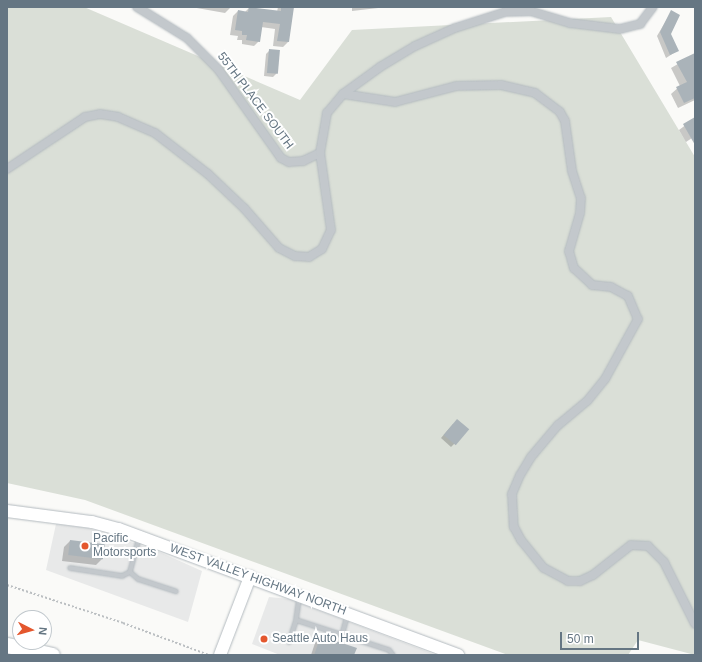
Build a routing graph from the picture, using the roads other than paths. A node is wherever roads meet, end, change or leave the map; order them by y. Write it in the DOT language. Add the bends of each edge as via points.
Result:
graph roads {
  1 [pos="137,7"];
  2 [pos="653,7"];
  3 [pos="343,94"];
  4 [pos="320,153"];
  5 [pos="7,169"];
  6 [pos="7,511"];
  7 [pos="140,536"];
  8 [pos="70,568"];
  9 [pos="130,572"];
  10 [pos="250,577"];
  11 [pos="176,591"];
  12 [pos="300,595"];
  13 [pos="347,613"];
  14 [pos="296,620"];
  15 [pos="695,624"];
  16 [pos="342,635"];
  17 [pos="290,642"];
  18 [pos="7,645"];
  19 [pos="52,655"];
  20 [pos="220,655"];
  21 [pos="393,655"];
  22 [pos="458,655"];
  1 -- 4 [label="street, 55TH PLACE SOUTH" via="172,27 210,60 230,83 281,158 290,162 303,161"];
  2 -- 3 [label="street" via="642,22 625,29 580,25 523,11 481,18 395,56"];
  3 -- 4 [label="street" via="327,113"];
  3 -- 15 [label="street" via="394,102 456,86 501,85 526,90 543,97 560,112 565,121 572,171 581,198 580,213 569,251 574,268 592,285 612,287 628,296 638,319 605,380 587,401 558,425 531,457 514,486 511,507 514,527 520,540 544,568 568,581 580,581 603,568 622,548 630,544 648,546 664,562"];
  4 -- 5 [label="street" via="331,228 322,249 307,257 295,256 279,248 244,208 208,174 155,133 118,117 100,114 85,117"];
  6 -- 7 [label="main road, WEST VALLEY HIGHWAY NORTH" via="92,522"];
  7 -- 9 [label="lane"];
  7 -- 10 [label="main road, WEST VALLEY HIGHWAY NORTH"];
  8 -- 9 [label="lane" via="122,576"];
  9 -- 11 [label="lane" via="138,579"];
  10 -- 12 [label="main road, WEST VALLEY HIGHWAY NORTH"];
  10 -- 20 [label="main road"];
  12 -- 13 [label="main road, WEST VALLEY HIGHWAY NORTH"];
  12 -- 14 [label="lane"];
  13 -- 16 [label="lane"];
  13 -- 22 [label="main road, WEST VALLEY HIGHWAY NORTH"];
  14 -- 16 [label="lane"];
  14 -- 17 [label="lane"];
  16 -- 21 [label="lane" via="389,650"];
  18 -- 19 [label="highway"];
}
